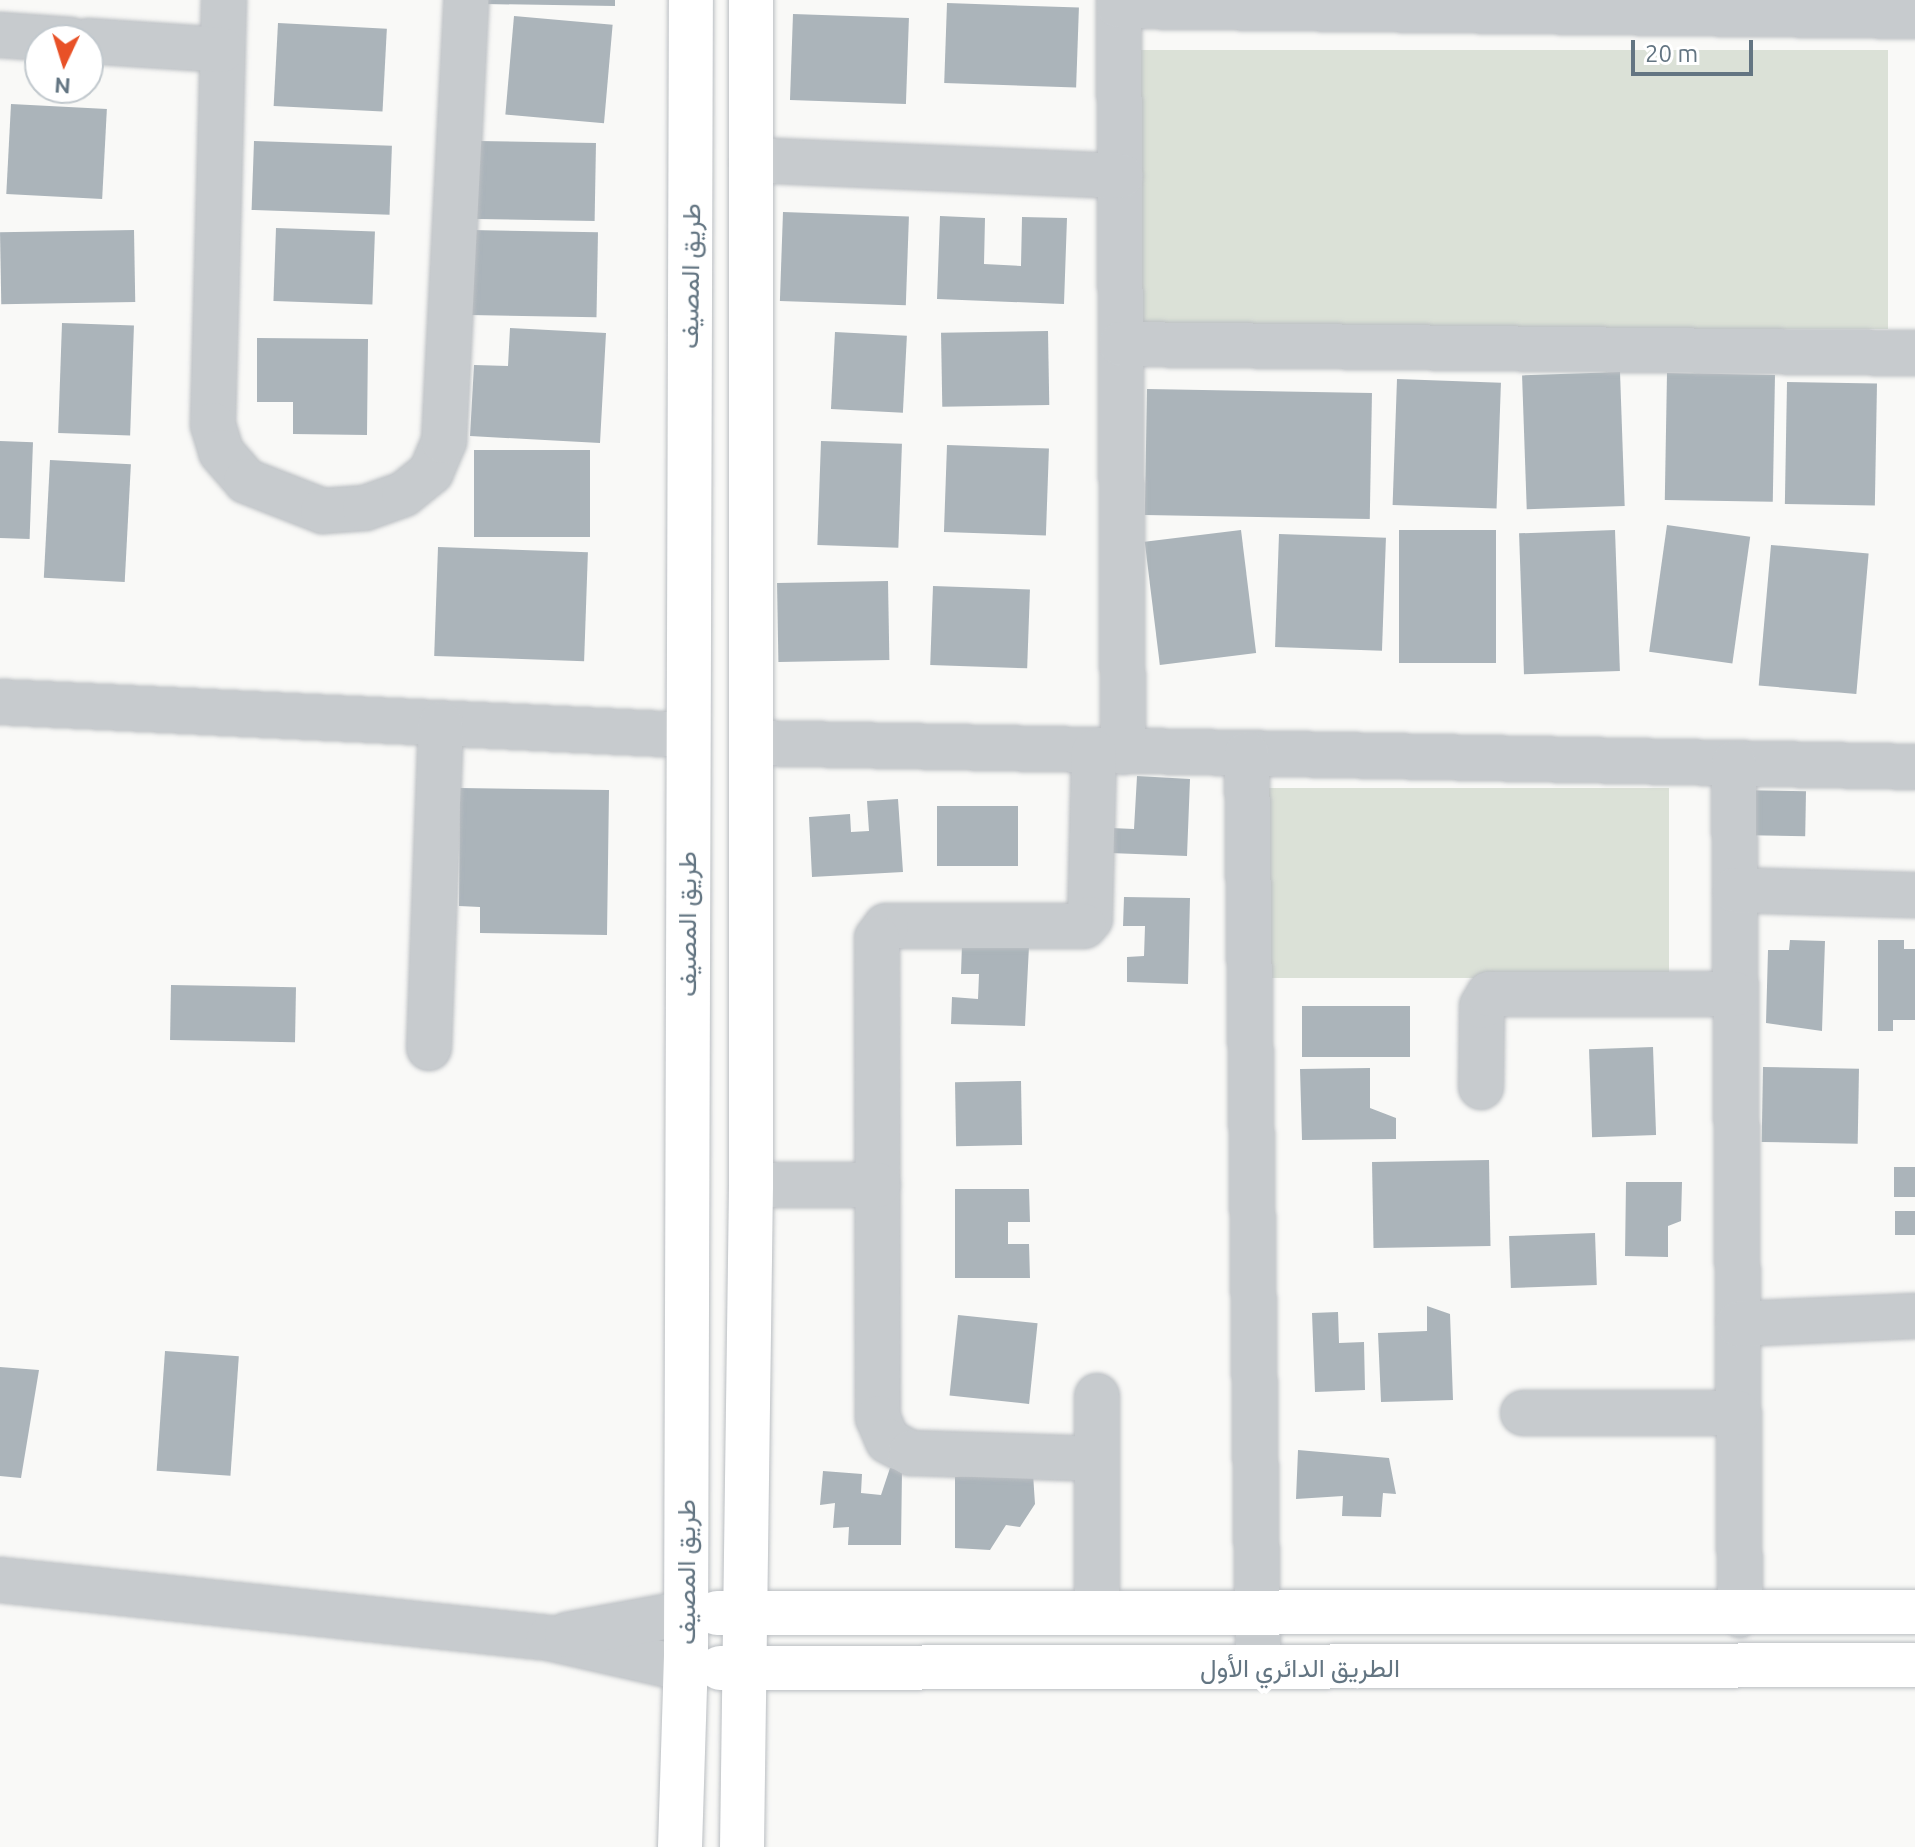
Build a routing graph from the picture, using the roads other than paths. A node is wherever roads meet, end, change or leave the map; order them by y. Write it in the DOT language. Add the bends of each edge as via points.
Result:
graph roads {
  1 [pos="224,0"];
  2 [pos="466,0"];
  3 [pos="691,0"];
  4 [pos="751,0"];
  5 [pos="1119,3"];
  6 [pos="1915,16"];
  7 [pos="0,35"];
  8 [pos="24,37"];
  9 [pos="104,42"];
  10 [pos="222,50"];
  11 [pos="751,160"];
  12 [pos="1121,176"];
  13 [pos="1121,344"];
  14 [pos="1915,353"];
  15 [pos="0,702"];
  16 [pos="441,724"];
  17 [pos="685,735"];
  18 [pos="752,743"];
  19 [pos="1108,752"];
  20 [pos="1247,754"];
  21 [pos="1734,763"];
  22 [pos="1915,767"];
  23 [pos="1735,890"];
  24 [pos="1915,895"];
  25 [pos="1735,994"];
  26 [pos="429,1048"];
  27 [pos="1481,1087"];
  28 [pos="751,1185"];
  29 [pos="878,1185"];
  30 [pos="1915,1316"];
  31 [pos="1738,1324"];
  32 [pos="1915,1327"];
  33 [pos="1097,1396"];
  34 [pos="1523,1413"];
  35 [pos="1738,1413"];
  36 [pos="1097,1459"];
  37 [pos="0,1580"];
  38 [pos="748,1612"];
  39 [pos="1915,1612"];
  40 [pos="686,1613"];
  41 [pos="1097,1613"];
  42 [pos="1258,1614"];
  43 [pos="1740,1615"];
  44 [pos="549,1638"];
  45 [pos="1915,1665"];
  46 [pos="747,1667"];
  47 [pos="1258,1667"];
  48 [pos="685,1669"];
  49 [pos="680,1847"];
  50 [pos="742,1847"];
  1 -- 10 [label="street"];
  2 -- 10 [label="street" via="444,441 431,472 413,487 365,508 323,511 280,498 246,481 221,452 213,425"];
  3 -- 17 [label="main road, طريق المصيف"];
  4 -- 11 [label="main road"];
  5 -- 6 [label="street"];
  5 -- 12 [label="street"];
  7 -- 8 [label="street"];
  9 -- 10 [label="street"];
  11 -- 12 [label="street"];
  11 -- 18 [label="main road"];
  12 -- 13 [label="street"];
  13 -- 14 [label="street"];
  13 -- 19 [label="street"];
  15 -- 16 [label="street"];
  16 -- 17 [label="street"];
  16 -- 26 [label="street"];
  17 -- 40 [label="main road, طريق المصيف"];
  18 -- 19 [label="street"];
  18 -- 28 [label="main road"];
  19 -- 20 [label="street"];
  19 -- 29 [label="street" via="1090,919 1084,926 886,926 877,938"];
  20 -- 21 [label="street"];
  20 -- 42 [label="street"];
  21 -- 22 [label="street"];
  21 -- 23 [label="street"];
  23 -- 24 [label="street"];
  23 -- 25 [label="street"];
  25 -- 27 [label="street" via="1489,994 1482,1006"];
  25 -- 31 [label="street"];
  28 -- 29 [label="street"];
  28 -- 38 [label="main road"];
  29 -- 36 [label="street" via="878,1418 888,1441 911,1453"];
  30 -- 31 [label="street"];
  30 -- 32 [label="street"];
  31 -- 35 [label="street"];
  33 -- 36 [label="street"];
  34 -- 35 [label="street"];
  35 -- 43 [label="street"];
  36 -- 41 [label="street"];
  37 -- 44 [label="street"];
  38 -- 40 [label="main road, الطريق الدائري الأول"];
  38 -- 41 [label="main road, الطريق الدائري الأول"];
  38 -- 46 [label="main road"];
  39 -- 43 [label="main road, الطريق الدائري الأول"];
  40 -- 44 [label="street"];
  40 -- 48 [label="main road, طريق المصيف"];
  41 -- 42 [label="main road, الطريق الدائري الأول"];
  42 -- 43 [label="main road, الطريق الدائري الأول"];
  42 -- 47 [label="street"];
  44 -- 48 [label="street"];
  45 -- 47 [label="main road, الطريق الدائري الأول"];
  46 -- 47 [label="main road, الطريق الدائري الأول"];
  46 -- 48 [label="main road, الطريق الدائري الأول"];
  46 -- 50 [label="main road"];
  48 -- 49 [label="main road, طريق المصيف"];
}
